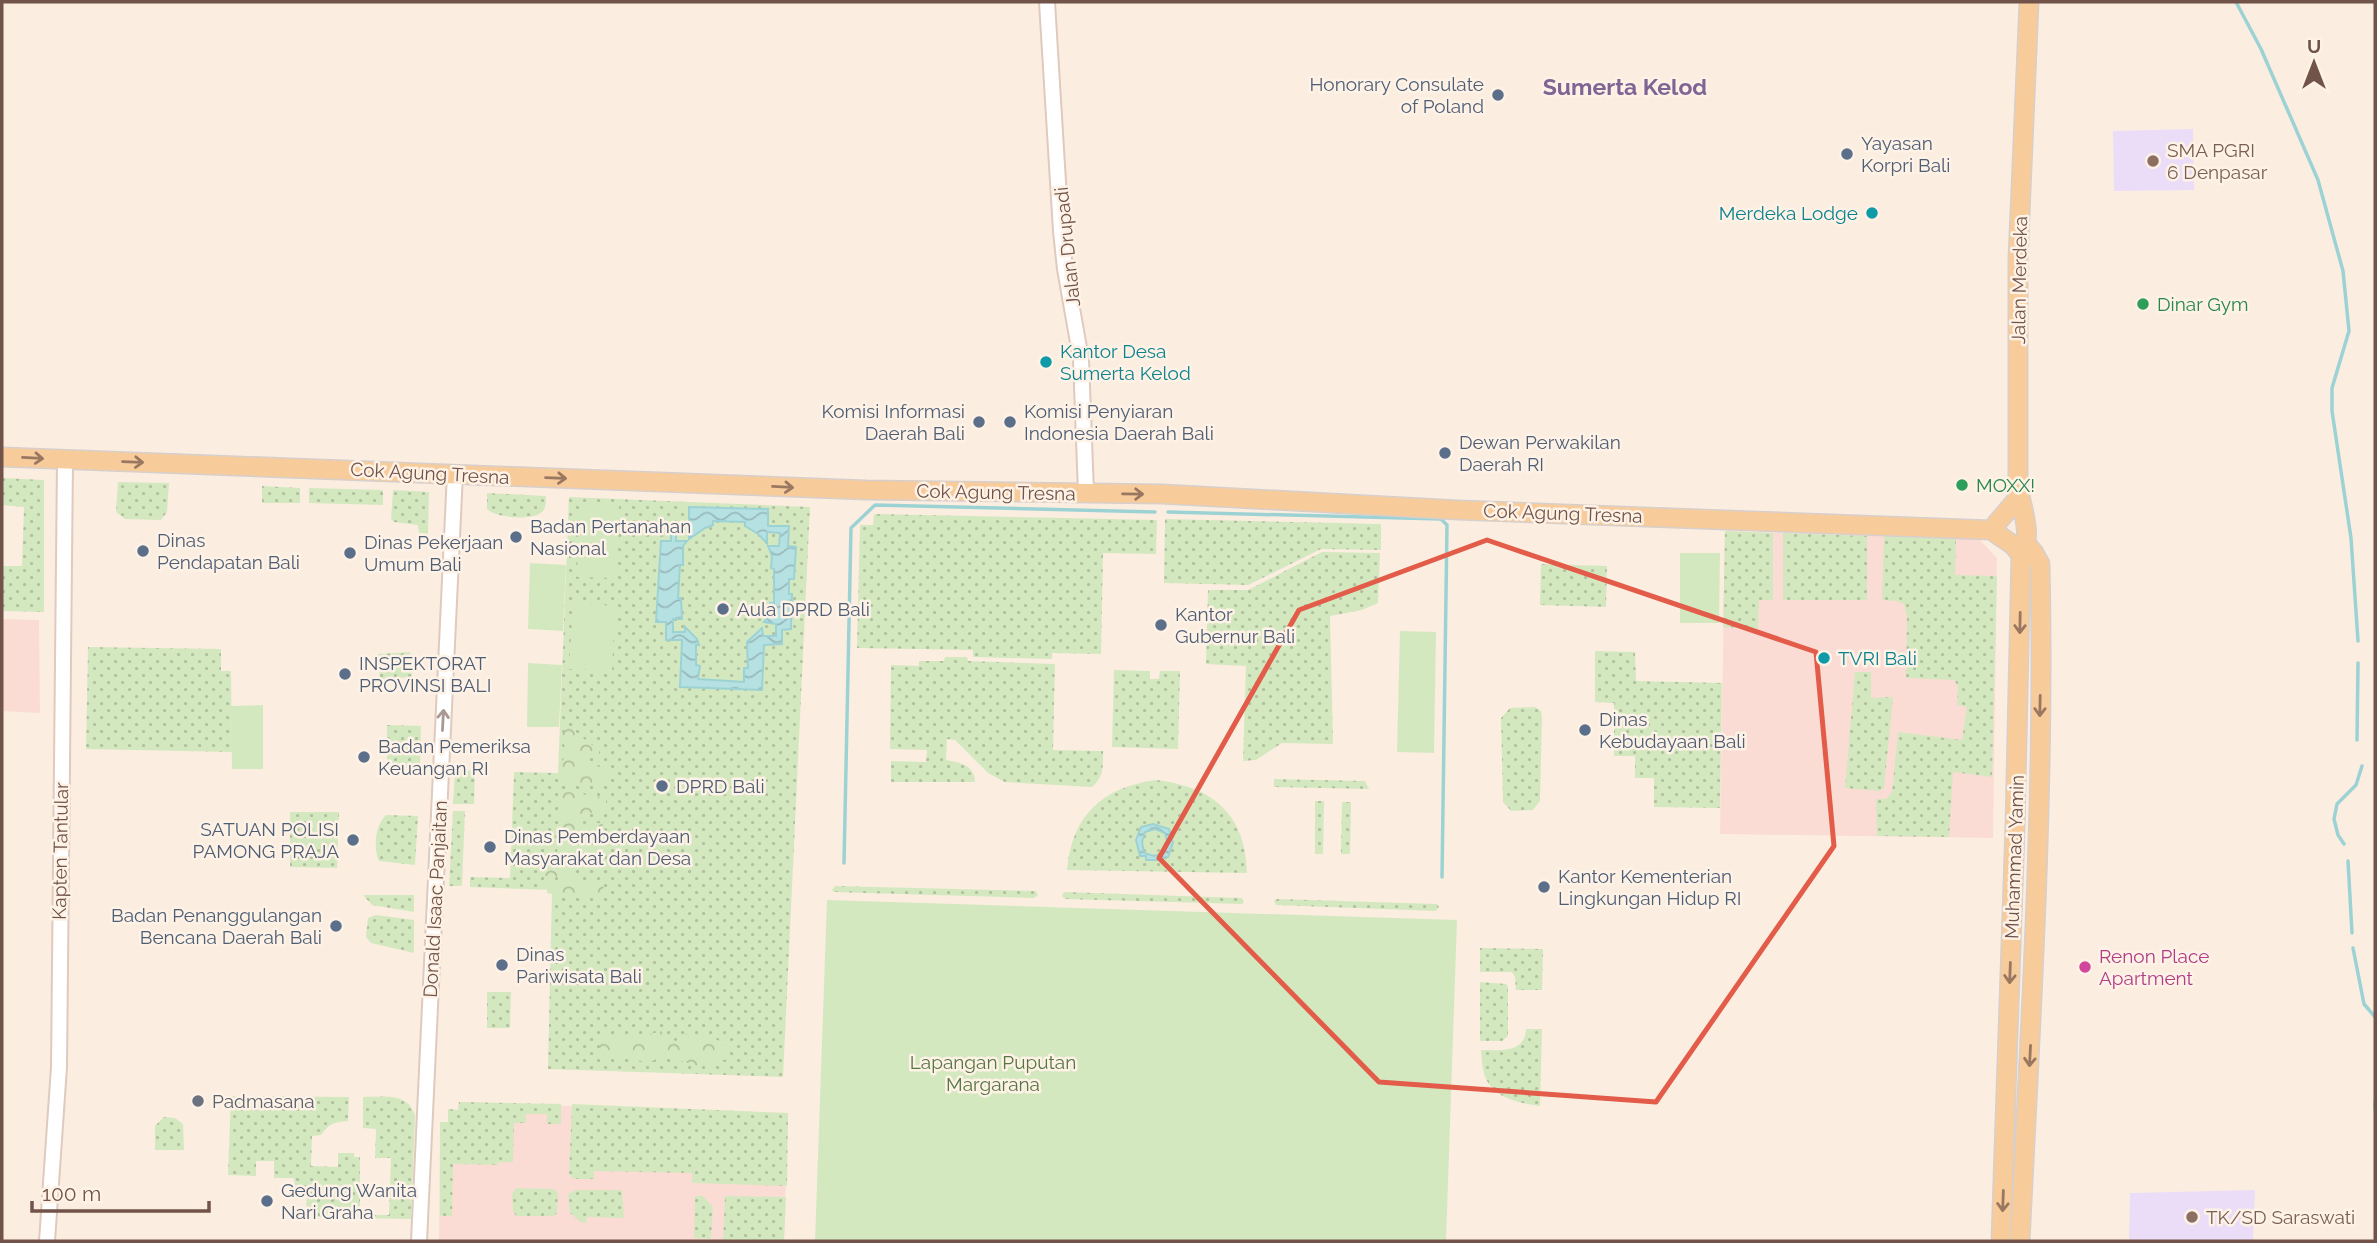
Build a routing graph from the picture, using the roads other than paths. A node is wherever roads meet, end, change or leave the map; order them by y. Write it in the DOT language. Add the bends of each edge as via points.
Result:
graph roads {
  1 [pos="1046,2"];
  2 [pos="2029,2"];
  3 [pos="2,457"];
  4 [pos="65,460"];
  5 [pos="455,473"];
  6 [pos="1086,493"];
  7 [pos="2019,498"];
  8 [pos="1991,530"];
  9 [pos="2024,550"];
  10 [pos="2015,827"];
  11 [pos="2038,827"];
  12 [pos="47,1241"];
  13 [pos="419,1241"];
  14 [pos="2001,1241"];
  15 [pos="2020,1241"];
  1 -- 6 [label="street, Jalan Drupadi" via="1061,231 1081,359"];
  2 -- 7 [label="main road, Jalan Merdeka" via="2018,260"];
  3 -- 4 [label="main road, Cok Agung Tresna, one-way"];
  4 -- 5 [label="main road, Cok Agung Tresna, one-way"];
  4 -- 12 [label="street, Kapten Tantular" via="59,1067"];
  5 -- 6 [label="main road, Cok Agung Tresna, one-way" via="852,490"];
  13 -- 5 [label="street, Donald Isaac Panjaitan, one-way"];
  6 -- 8 [label="main road, Cok Agung Tresna, one-way"];
  7 -- 8 [label="main road"];
  7 -- 9 [label="main road, Jalan Merdeka"];
  8 -- 9 [label="main road, Muhammad Yamin"];
  9 -- 10 [label="main road, Muhammad Yamin, one-way"];
  9 -- 11 [label="main road, Muhammad Yamin, one-way" via="2035,553 2040,564"];
  10 -- 11 [label="main road"];
  10 -- 14 [label="main road, Muhammad Yamin, one-way"];
  11 -- 15 [label="main road, Muhammad Yamin, one-way"];
}
